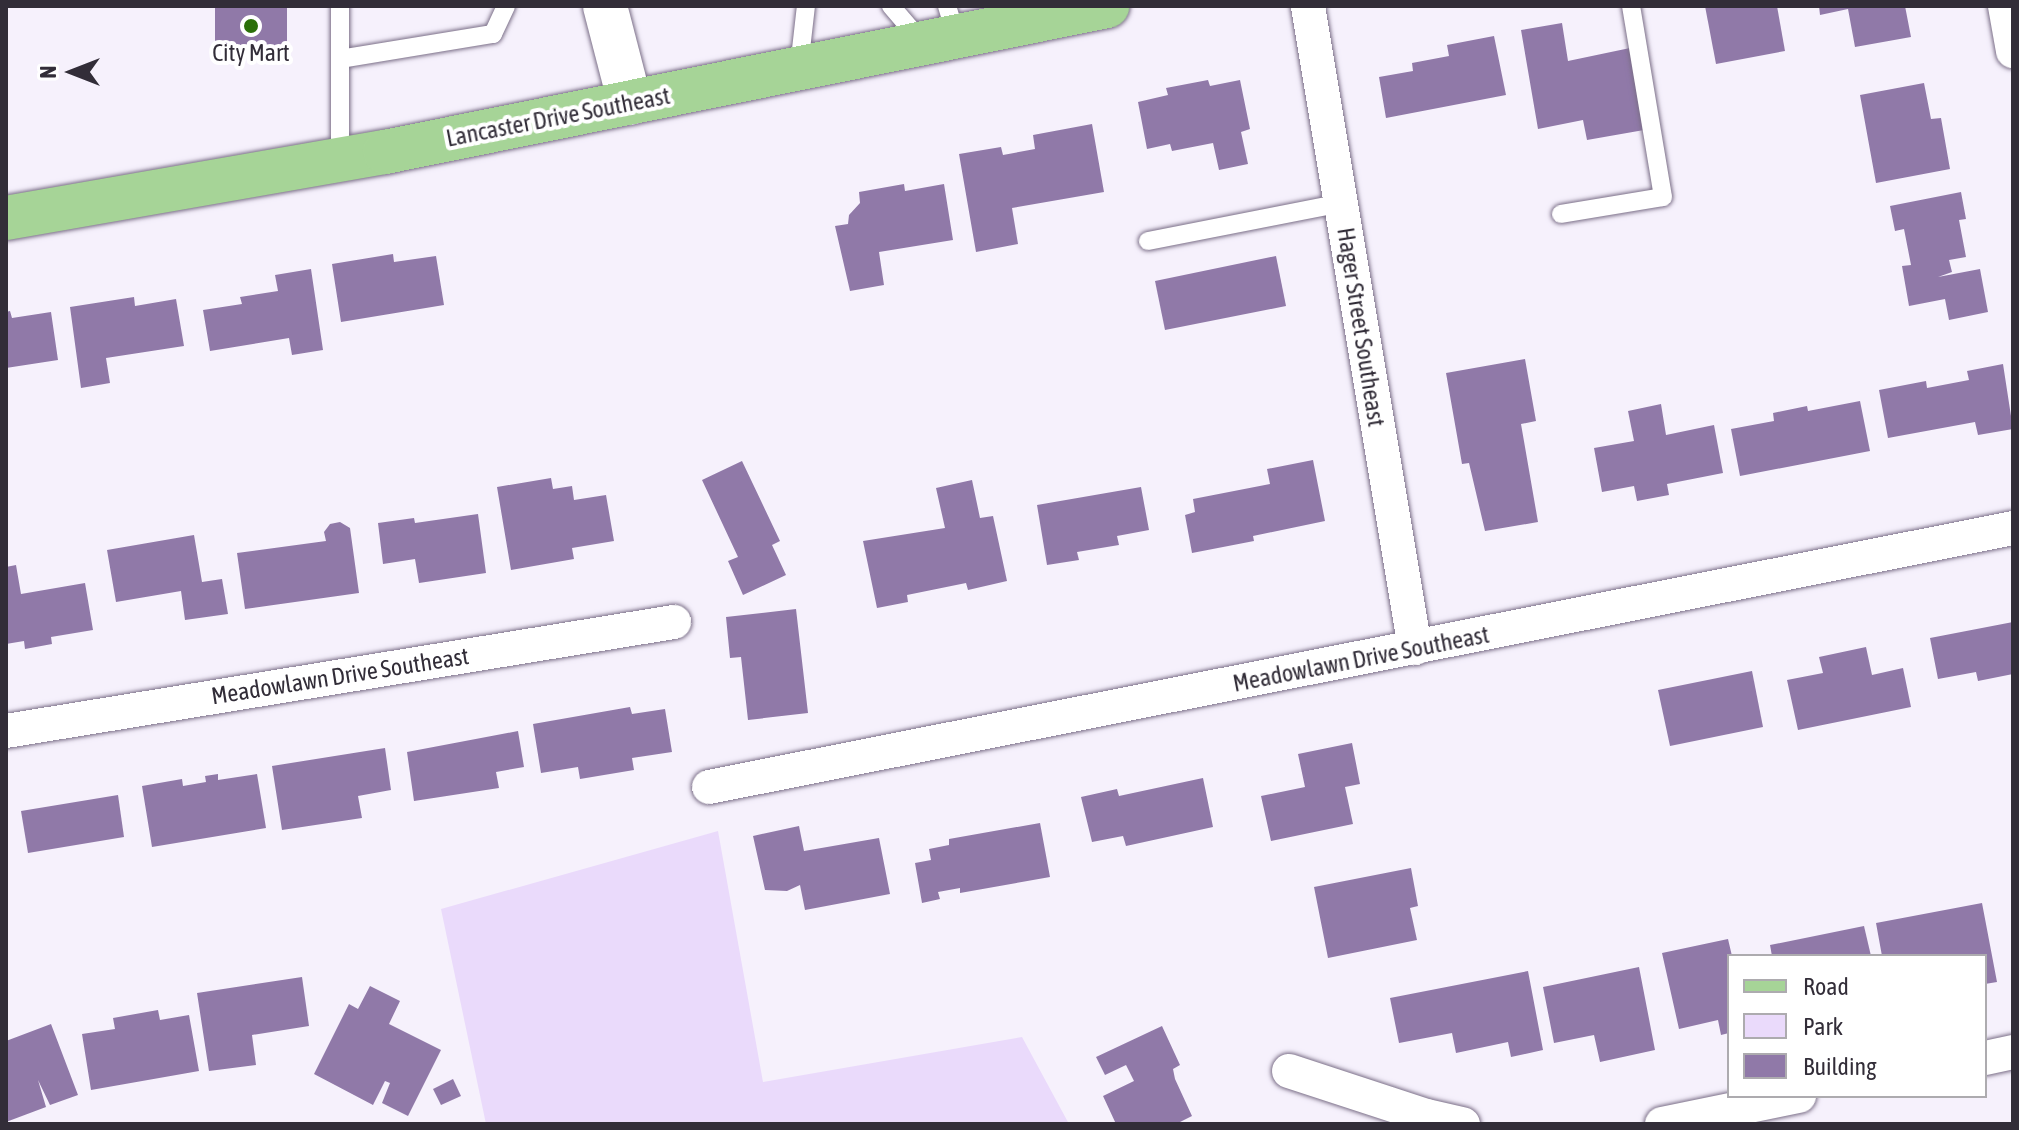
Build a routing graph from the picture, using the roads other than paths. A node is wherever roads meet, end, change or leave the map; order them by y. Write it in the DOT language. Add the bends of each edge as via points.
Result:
graph roads {
  1 [pos="340,6"];
  2 [pos="506,6"];
  3 [pos="605,6"];
  4 [pos="806,6"];
  5 [pos="891,6"];
  6 [pos="1107,6"];
  7 [pos="1308,6"];
  8 [pos="1631,6"];
  9 [pos="2005,6"];
  10 [pos="942,28"];
  11 [pos="2013,51"];
  12 [pos="340,59"];
  13 [pos="799,68"];
  14 [pos="630,103"];
  15 [pos="340,160"];
  16 [pos="1341,203"];
  17 [pos="1561,214"];
  18 [pos="6,218"];
  19 [pos="1148,241"];
  20 [pos="2013,528"];
  21 [pos="674,622"];
  22 [pos="1415,648"];
  23 [pos="6,731"];
  24 [pos="709,787"];
  25 [pos="2013,1052"];
  26 [pos="1987,1058"];
  27 [pos="1289,1071"];
  28 [pos="1789,1098"];
  29 [pos="1463,1124"];
  30 [pos="1662,1124"];
  1 -- 12 [label="lane"];
  2 -- 12 [label="lane" via="493,34"];
  3 -- 14 [label="street"];
  4 -- 13 [label="lane"];
  5 -- 10 [label="lane"];
  6 -- 10 [label="main road, Lancaster Drive Southeast"];
  7 -- 16 [label="street, Hager Street Southeast"];
  8 -- 17 [label="lane" via="1663,197"];
  9 -- 11 [label="street"];
  10 -- 13 [label="main road, Lancaster Drive Southeast"];
  12 -- 15 [label="lane"];
  13 -- 14 [label="main road, Lancaster Drive Southeast"];
  14 -- 15 [label="main road, Lancaster Drive Southeast"];
  15 -- 18 [label="main road, Lancaster Drive Southeast"];
  16 -- 19 [label="lane"];
  16 -- 22 [label="street, Hager Street Southeast"];
  20 -- 22 [label="street, Meadowlawn Drive Southeast"];
  21 -- 23 [label="street, Meadowlawn Drive Southeast"];
  22 -- 24 [label="street, Meadowlawn Drive Southeast"];
  25 -- 26 [label="street"];
  27 -- 29 [label="street"];
  28 -- 30 [label="street"];
}
